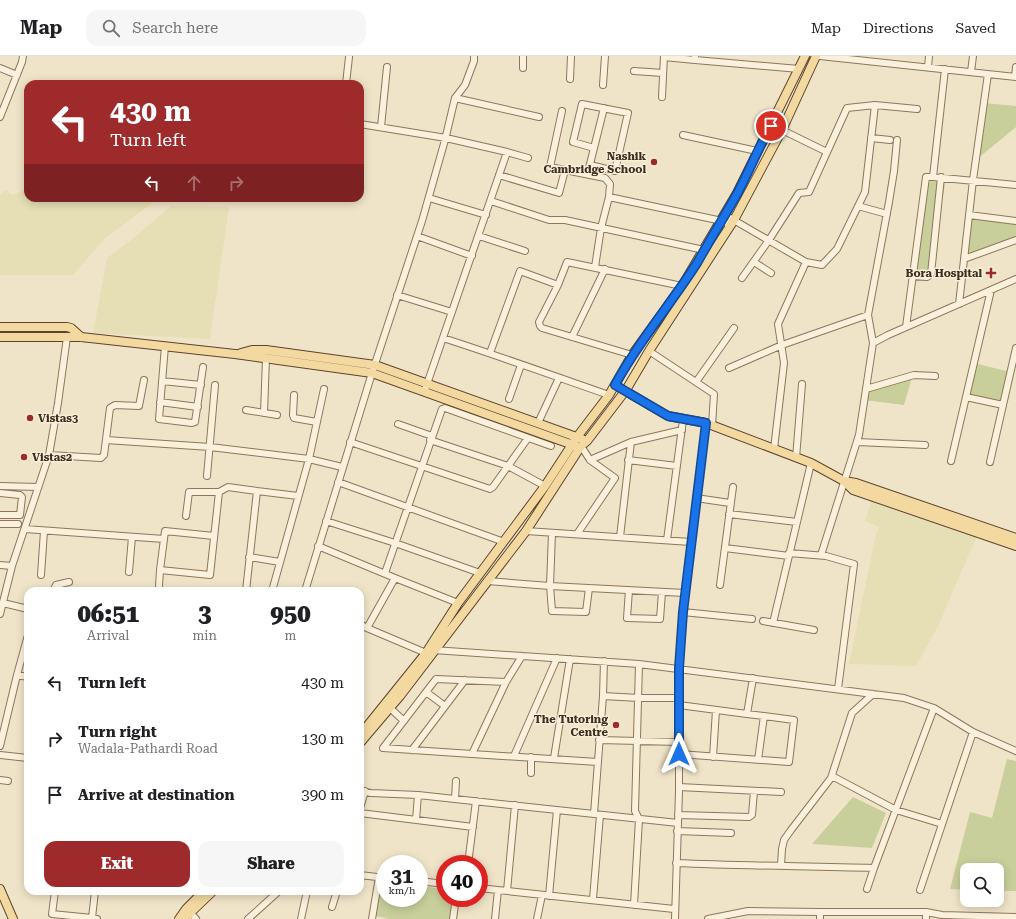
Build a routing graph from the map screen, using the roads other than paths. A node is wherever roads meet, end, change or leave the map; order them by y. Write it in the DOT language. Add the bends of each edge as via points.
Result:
graph roads {
  1 [pos="23,56"];
  2 [pos="474,56"];
  3 [pos="523,56"];
  4 [pos="571,56"];
  5 [pos="605,56"];
  6 [pos="805,56"];
  7 [pos="816,56"];
  8 [pos="820,56"];
  9 [pos="929,56"];
  10 [pos="973,56"];
  11 [pos="664,57"];
  12 [pos="348,58"];
  13 [pos="695,58"];
  14 [pos="386,67"];
  15 [pos="928,67"];
  16 [pos="0,68"];
  17 [pos="523,68"];
  18 [pos="1016,68"];
  19 [pos="799,69"];
  20 [pos="945,69"];
  21 [pos="634,71"];
  22 [pos="971,72"];
  23 [pos="663,73"];
  24 [pos="988,74"];
  25 [pos="17,75"];
  26 [pos="1016,77"];
  27 [pos="570,79"];
  28 [pos="346,80"];
  29 [pos="603,85"];
  30 [pos="662,97"];
  31 [pos="455,98"];
  32 [pos="875,105"];
  33 [pos="604,108"];
  34 [pos="917,109"];
  35 [pos="562,111"];
  36 [pos="539,116"];
  37 [pos="0,117"];
  38 [pos="364,125"];
  39 [pos="381,127"];
  40 [pos="782,130"];
  41 [pos="683,135"];
  42 [pos="446,138"];
  43 [pos="871,138"];
  44 [pos="594,148"];
  45 [pos="757,151"];
  46 [pos="507,152"];
  47 [pos="827,152"];
  48 [pos="528,158"];
  49 [pos="590,165"];
  50 [pos="565,170"];
  51 [pos="500,175"];
  52 [pos="588,175"];
  53 [pos="933,177"];
  54 [pos="941,177"];
  55 [pos="973,180"];
  56 [pos="1016,185"];
  57 [pos="609,197"];
  58 [pos="429,198"];
  59 [pos="491,201"];
  60 [pos="858,206"];
  61 [pos="886,214"];
  62 [pos="486,215"];
  63 [pos="969,215"];
  64 [pos="723,218"];
  65 [pos="1016,220"];
  66 [pos="732,222"];
  67 [pos="601,228"];
  68 [pos="417,236"];
  69 [pos="479,236"];
  70 [pos="769,240"];
  71 [pos="1016,240"];
  72 [pos="704,250"];
  73 [pos="525,251"];
  74 [pos="472,256"];
  75 [pos="964,259"];
  76 [pos="754,262"];
  77 [pos="806,262"];
  78 [pos="595,267"];
  79 [pos="605,269"];
  80 [pos="771,273"];
  81 [pos="913,276"];
  82 [pos="742,278"];
  83 [pos="1016,279"];
  84 [pos="558,285"];
  85 [pos="682,286"];
  86 [pos="990,290"];
  87 [pos="397,295"];
  88 [pos="959,304"];
  89 [pos="452,312"];
  90 [pos="868,315"];
  91 [pos="0,327"];
  92 [pos="906,327"];
  93 [pos="734,328"];
  94 [pos="0,337"];
  95 [pos="67,337"];
  96 [pos="81,337"];
  97 [pos="572,337"];
  98 [pos="443,338"];
  99 [pos="873,343"];
  100 [pos="782,345"];
  101 [pos="165,346"];
  102 [pos="1016,348"];
  103 [pos="649,351"];
  104 [pos="490,353"];
  105 [pos="235,354"];
  106 [pos="632,355"];
  107 [pos="266,358"];
  108 [pos="375,365"];
  109 [pos="521,365"];
  110 [pos="203,367"];
  111 [pos="729,368"];
  112 [pos="372,373"];
  113 [pos="935,376"];
  114 [pos="559,378"];
  115 [pos="144,380"];
  116 [pos="162,381"];
  117 [pos="696,382"];
  118 [pos="427,383"];
  119 [pos="802,384"];
  120 [pos="200,385"];
  121 [pos="215,385"];
  122 [pos="615,385"];
  123 [pos="324,389"];
  124 [pos="866,389"];
  125 [pos="626,390"];
  126 [pos="424,392"];
  127 [pos="294,395"];
  128 [pos="609,395"];
  129 [pos="966,397"];
  130 [pos="509,399"];
  131 [pos="160,402"];
  132 [pos="1003,405"];
  133 [pos="198,407"];
  134 [pos="246,410"];
  135 [pos="264,413"];
  136 [pos="277,414"];
  137 [pos="683,420"];
  138 [pos="317,422"];
  139 [pos="538,423"];
  140 [pos="398,424"];
  141 [pos="709,425"];
  142 [pos="682,430"];
  143 [pos="578,437"];
  144 [pos="431,438"];
  145 [pos="528,438"];
  146 [pos="106,440"];
  147 [pos="350,442"];
  148 [pos="631,442"];
  149 [pos="857,442"];
  150 [pos="584,444"];
  151 [pos="572,445"];
  152 [pos="925,445"];
  153 [pos="551,446"];
  154 [pos="210,447"];
  155 [pos="774,450"];
  156 [pos="49,455"];
  157 [pos="796,458"];
  158 [pos="309,459"];
  159 [pos="590,460"];
  160 [pos="628,460"];
  161 [pos="951,461"];
  162 [pos="990,462"];
  163 [pos="811,463"];
  164 [pos="422,466"];
  165 [pos="508,466"];
  166 [pos="677,466"];
  167 [pos="342,467"];
  168 [pos="207,476"];
  169 [pos="615,478"];
  170 [pos="338,482"];
  171 [pos="844,482"];
  172 [pos="626,484"];
  173 [pos="0,486"];
  174 [pos="545,486"];
  175 [pos="38,487"];
  176 [pos="733,487"];
  177 [pos="257,491"];
  178 [pos="219,492"];
  179 [pos="0,494"];
  180 [pos="298,496"];
  181 [pos="696,498"];
  182 [pos="730,503"];
  183 [pos="407,507"];
  184 [pos="729,514"];
  185 [pos="0,515"];
  186 [pos="186,516"];
  187 [pos="326,521"];
  188 [pos="797,522"];
  189 [pos="0,524"];
  190 [pos="18,524"];
  191 [pos="25,529"];
  192 [pos="44,530"];
  193 [pos="526,531"];
  194 [pos="552,533"];
  195 [pos="577,534"];
  196 [pos="214,536"];
  197 [pos="132,537"];
  198 [pos="620,537"];
  199 [pos="1016,538"];
  200 [pos="164,539"];
  201 [pos="668,540"];
  202 [pos="504,542"];
  203 [pos="691,542"];
  204 [pos="395,543"];
  205 [pos="318,546"];
  206 [pos="1016,546"];
  207 [pos="724,548"];
  208 [pos="789,555"];
  209 [pos="821,555"];
  210 [pos="249,557"];
  211 [pos="280,562"];
  212 [pos="0,565"];
  213 [pos="12,566"];
  214 [pos="160,570"];
  215 [pos="129,572"];
  216 [pos="384,573"];
  217 [pos="480,573"];
  218 [pos="41,575"];
  219 [pos="395,578"];
  220 [pos="487,581"];
  221 [pos="69,582"];
  222 [pos="720,585"];
  223 [pos="159,586"];
  224 [pos="550,586"];
  225 [pos="55,587"];
  226 [pos="246,587"];
  227 [pos="273,587"];
  228 [pos="306,587"];
  229 [pos="588,588"];
  230 [pos="629,590"];
  231 [pos="662,592"];
  232 [pos="685,593"];
  233 [pos="3,603"];
  234 [pos="458,603"];
  235 [pos="24,608"];
  236 [pos="683,612"];
  237 [pos="0,614"];
  238 [pos="752,619"];
  239 [pos="763,621"];
  240 [pos="773,623"];
  241 [pos="364,626"];
  242 [pos="367,628"];
  243 [pos="814,630"];
  244 [pos="430,651"];
  245 [pos="24,654"];
  246 [pos="522,656"];
  247 [pos="557,658"];
  248 [pos="570,659"];
  249 [pos="604,661"];
  250 [pos="640,664"];
  251 [pos="679,668"];
  252 [pos="17,675"];
  253 [pos="24,676"];
  254 [pos="753,678"];
  255 [pos="465,680"];
  256 [pos="506,682"];
  257 [pos="838,689"];
  258 [pos="426,692"];
  259 [pos="873,694"];
  260 [pos="603,696"];
  261 [pos="639,698"];
  262 [pos="679,698"];
  263 [pos="679,705"];
  264 [pos="445,706"];
  265 [pos="390,708"];
  266 [pos="934,708"];
  267 [pos="716,710"];
  268 [pos="747,714"];
  269 [pos="764,716"];
  270 [pos="404,721"];
  271 [pos="364,730"];
  272 [pos="973,732"];
  273 [pos="364,738"];
  274 [pos="599,740"];
  275 [pos="638,741"];
  276 [pos="679,742"];
  277 [pos="0,746"];
  278 [pos="412,750"];
  279 [pos="1016,751"];
  280 [pos="472,754"];
  281 [pos="679,754"];
  282 [pos="0,755"];
  283 [pos="514,756"];
  284 [pos="531,757"];
  285 [pos="713,757"];
  286 [pos="24,758"];
  287 [pos="554,758"];
  288 [pos="758,760"];
  289 [pos="598,762"];
  290 [pos="531,773"];
  291 [pos="832,776"];
  292 [pos="0,780"];
  293 [pos="8,781"];
  294 [pos="456,781"];
  295 [pos="678,787"];
  296 [pos="754,790"];
  297 [pos="364,791"];
  298 [pos="781,792"];
  299 [pos="418,795"];
  300 [pos="455,799"];
  301 [pos="476,801"];
  302 [pos="515,806"];
  303 [pos="557,810"];
  304 [pos="896,810"];
  305 [pos="364,814"];
  306 [pos="597,814"];
  307 [pos="678,815"];
  308 [pos="639,819"];
  309 [pos="416,820"];
  310 [pos="678,823"];
  311 [pos="942,824"];
  312 [pos="473,827"];
  313 [pos="677,831"];
  314 [pos="731,833"];
  315 [pos="469,855"];
  316 [pos="676,863"];
  317 [pos="781,865"];
  318 [pos="874,868"];
  319 [pos="364,875"];
  320 [pos="376,876"];
  321 [pos="0,889"];
  322 [pos="488,889"];
  323 [pos="498,890"];
  324 [pos="867,890"];
  325 [pos="920,890"];
  326 [pos="507,891"];
  327 [pos="54,895"];
  328 [pos="95,895"];
  329 [pos="196,895"];
  330 [pos="200,895"];
  331 [pos="209,895"];
  332 [pos="275,895"];
  333 [pos="306,895"];
  334 [pos="336,895"];
  335 [pos="542,895"];
  336 [pos="549,896"];
  337 [pos="593,900"];
  338 [pos="194,901"];
  339 [pos="376,902"];
  340 [pos="634,904"];
  341 [pos="332,906"];
  342 [pos="455,907"];
  343 [pos="674,909"];
  344 [pos="857,911"];
  345 [pos="820,912"];
  346 [pos="926,912"];
  347 [pos="190,915"];
  348 [pos="1016,917"];
  349 [pos="94,918"];
  350 [pos="13,919"];
  351 [pos="179,919"];
  352 [pos="248,919"];
  353 [pos="301,919"];
  354 [pos="372,919"];
  355 [pos="453,919"];
  356 [pos="495,919"];
  357 [pos="537,919"];
  358 [pos="675,919"];
  359 [pos="708,919"];
  360 [pos="820,919"];
  361 [pos="856,919"];
  362 [pos="926,919"];
  1 -- 25 [label="street"];
  2 -- 31 [label="street" via="465,85"];
  3 -- 17 [label="street"];
  4 -- 27 [label="street"];
  5 -- 29 [label="street"];
  6 -- 19 [label="main road"];
  7 -- 40 [label="main road"];
  8 -- 15 [label="street"];
  9 -- 15 [label="street"];
  10 -- 22 [label="street"];
  11 -- 13 [label="street"];
  11 -- 23 [label="street"];
  12 -- 28 [label="street"];
  13 -- 19 [label="street"];
  14 -- 39 [label="street"];
  15 -- 20 [label="street"];
  16 -- 25 [label="street"];
  18 -- 26 [label="street"];
  19 -- 45 [label="main road"];
  20 -- 22 [label="street"];
  20 -- 53 [label="street"];
  21 -- 23 [label="street"];
  22 -- 24 [label="street"];
  23 -- 30 [label="street"];
  24 -- 26 [label="street"];
  24 -- 55 [label="street"];
  25 -- 37 [label="street"];
  31 -- 36 [label="street"];
  31 -- 42 [label="street"];
  32 -- 34 [label="street"];
  32 -- 43 [label="street"];
  32 -- 47 [label="street" via="847,108"];
  33 -- 44 [label="street"];
  33 -- 44 [label="street" via="582,104 580,112 573,142"];
  33 -- 49 [label="street" via="628,113 615,171"];
  35 -- 50 [label="street" via="550,167"];
  38 -- 39 [label="street"];
  39 -- 42 [label="street"];
  40 -- 47 [label="street"];
  40 -- 66 [label="main road"];
  41 -- 45 [label="street"];
  42 -- 46 [label="street"];
  42 -- 58 [label="street"];
  43 -- 60 [label="street" via="865,192"];
  43 -- 61 [label="street" via="893,140 894,170"];
  44 -- 49 [label="street"];
  45 -- 64 [label="main road"];
  46 -- 48 [label="street"];
  46 -- 51 [label="street"];
  47 -- 70 [label="street" via="809,192 798,193"];
  49 -- 52 [label="street"];
  50 -- 51 [label="street" via="559,193"];
  50 -- 52 [label="street"];
  51 -- 59 [label="street"];
  52 -- 57 [label="street" via="605,178 608,181"];
  53 -- 54 [label="street"];
  53 -- 81 [label="street" via="926,177"];
  54 -- 55 [label="street"];
  54 -- 81 [label="street" via="931,274 927,278"];
  55 -- 56 [label="street"];
  55 -- 63 [label="street"];
  57 -- 64 [label="street"];
  57 -- 67 [label="street"];
  58 -- 62 [label="street"];
  58 -- 68 [label="street"];
  59 -- 62 [label="street"];
  59 -- 67 [label="street" via="549,220 565,220"];
  60 -- 61 [label="street"];
  60 -- 77 [label="street" via="837,249 822,265"];
  61 -- 90 [label="street"];
  62 -- 69 [label="street"];
  63 -- 65 [label="street"];
  63 -- 75 [label="street"];
  64 -- 66 [label="street"];
  64 -- 72 [label="main road"];
  66 -- 70 [label="street"];
  66 -- 103 [label="main road"];
  67 -- 72 [label="street"];
  67 -- 78 [label="street"];
  68 -- 74 [label="street"];
  68 -- 87 [label="street"];
  69 -- 73 [label="street"];
  69 -- 74 [label="street"];
  70 -- 76 [label="street"];
  70 -- 77 [label="street"];
  71 -- 75 [label="street"];
  72 -- 85 [label="main road"];
  74 -- 89 [label="street"];
  75 -- 88 [label="street"];
  76 -- 80 [label="street"];
  76 -- 82 [label="street"];
  77 -- 100 [label="street" via="778,324"];
  78 -- 79 [label="street"];
  78 -- 84 [label="street" via="567,262"];
  79 -- 85 [label="street"];
  79 -- 97 [label="street"];
  81 -- 92 [label="street"];
  83 -- 86 [label="street"];
  84 -- 97 [label="street" via="540,326"];
  84 -- 104 [label="street" via="520,271"];
  85 -- 106 [label="main road"];
  86 -- 88 [label="street"];
  86 -- 129 [label="street"];
  87 -- 89 [label="street"];
  87 -- 108 [label="street"];
  88 -- 92 [label="street"];
  89 -- 98 [label="street"];
  90 -- 99 [label="street"];
  90 -- 100 [label="street"];
  91 -- 96 [label="main road" via="67,327"];
  92 -- 99 [label="street"];
  93 -- 117 [label="street"];
  94 -- 95 [label="main road"];
  95 -- 96 [label="main road"];
  95 -- 156 [label="street"];
  96 -- 101 [label="main road"];
  97 -- 106 [label="street"];
  98 -- 104 [label="street"];
  98 -- 118 [label="street"];
  99 -- 124 [label="street"];
  100 -- 111 [label="street"];
  100 -- 155 [label="street" via="784,363"];
  101 -- 105 [label="main road"];
  101 -- 116 [label="street"];
  102 -- 132 [label="street"];
  103 -- 117 [label="street"];
  103 -- 125 [label="main road"];
  104 -- 109 [label="street"];
  105 -- 107 [label="main road"];
  105 -- 108 [label="main road" via="266,350"];
  106 -- 122 [label="main road"];
  107 -- 112 [label="main road"];
  107 -- 135 [label="street"];
  108 -- 112 [label="street"];
  108 -- 118 [label="main road"];
  109 -- 114 [label="street"];
  109 -- 130 [label="street"];
  110 -- 120 [label="street"];
  112 -- 126 [label="main road"];
  112 -- 147 [label="street"];
  113 -- 124 [label="street" via="914,375"];
  114 -- 128 [label="street"];
  114 -- 139 [label="street"];
  115 -- 146 [label="street" via="139,406 111,406"];
  116 -- 120 [label="street"];
  116 -- 131 [label="street"];
  117 -- 141 [label="street" via="714,394"];
  118 -- 126 [label="street"];
  118 -- 139 [label="main road"];
  119 -- 157 [label="street"];
  120 -- 133 [label="street"];
  121 -- 154 [label="street"];
  122 -- 125 [label="main road"];
  122 -- 128 [label="main road"];
  123 -- 138 [label="street"];
  124 -- 149 [label="street"];
  125 -- 137 [label="main road" via="668,416"];
  125 -- 150 [label="main road"];
  126 -- 151 [label="main road"];
  127 -- 138 [label="street" via="294,418"];
  128 -- 143 [label="main road"];
  129 -- 132 [label="street"];
  129 -- 161 [label="street"];
  131 -- 133 [label="street"];
  131 -- 133 [label="street" via="160,420 194,423"];
  132 -- 162 [label="street"];
  134 -- 135 [label="street"];
  135 -- 136 [label="street"];
  137 -- 141 [label="main road"];
  137 -- 142 [label="street"];
  138 -- 158 [label="street"];
  139 -- 143 [label="main road"];
  140 -- 144 [label="street"];
  141 -- 155 [label="main road"];
  141 -- 181 [label="street"];
  142 -- 148 [label="street"];
  142 -- 166 [label="street"];
  143 -- 150 [label="main road"];
  143 -- 151 [label="main road"];
  144 -- 145 [label="street" via="443,408"];
  144 -- 164 [label="street"];
  144 -- 165 [label="street"];
  145 -- 153 [label="street"];
  145 -- 165 [label="street"];
  146 -- 154 [label="street"];
  146 -- 156 [label="street" via="104,455 100,459"];
  147 -- 164 [label="street"];
  147 -- 167 [label="street"];
  148 -- 159 [label="street"];
  148 -- 160 [label="street"];
  149 -- 152 [label="street"];
  149 -- 171 [label="street"];
  150 -- 151 [label="main road"];
  150 -- 159 [label="street"];
  150 -- 193 [label="main road"];
  151 -- 174 [label="main road"];
  154 -- 158 [label="street"];
  154 -- 168 [label="street"];
  155 -- 157 [label="main road"];
  156 -- 175 [label="street"];
  157 -- 163 [label="main road"];
  158 -- 167 [label="street"];
  158 -- 180 [label="street"];
  159 -- 169 [label="street"];
  160 -- 166 [label="street"];
  160 -- 172 [label="street"];
  163 -- 171 [label="main road"];
  163 -- 188 [label="street"];
  164 -- 165 [label="street" via="490,488"];
  164 -- 183 [label="street"];
  165 -- 174 [label="street"];
  166 -- 201 [label="street"];
  167 -- 170 [label="street"];
  169 -- 172 [label="street"];
  169 -- 195 [label="street"];
  170 -- 183 [label="street"];
  170 -- 187 [label="street"];
  171 -- 199 [label="main road" via="856,483"];
  171 -- 206 [label="main road" via="853,490"];
  171 -- 209 [label="street"];
  172 -- 198 [label="street"];
  173 -- 175 [label="street"];
  174 -- 202 [label="main road"];
  175 -- 191 [label="street"];
  176 -- 182 [label="street"];
  177 -- 178 [label="street" via="228,487"];
  177 -- 180 [label="street"];
  177 -- 210 [label="street"];
  178 -- 186 [label="street" via="189,492"];
  178 -- 196 [label="street"];
  179 -- 185 [label="street" via="22,497 20,515"];
  180 -- 211 [label="street"];
  181 -- 182 [label="street"];
  181 -- 203 [label="street"];
  182 -- 184 [label="street"];
  183 -- 202 [label="street"];
  183 -- 204 [label="street"];
  184 -- 188 [label="street"];
  184 -- 207 [label="street"];
  187 -- 204 [label="street"];
  187 -- 205 [label="street"];
  188 -- 208 [label="street"];
  189 -- 190 [label="street"];
  191 -- 192 [label="street"];
  191 -- 213 [label="street"];
  192 -- 197 [label="street"];
  192 -- 218 [label="street"];
  193 -- 194 [label="street"];
  193 -- 220 [label="main road"];
  194 -- 195 [label="street"];
  194 -- 224 [label="street"];
  195 -- 198 [label="street"];
  196 -- 200 [label="street" via="166,531"];
  196 -- 214 [label="street" via="210,576"];
  197 -- 200 [label="street"];
  197 -- 215 [label="street"];
  198 -- 201 [label="street"];
  200 -- 214 [label="street"];
  201 -- 203 [label="street"];
  202 -- 217 [label="main road"];
  203 -- 232 [label="street"];
  204 -- 216 [label="street"];
  204 -- 217 [label="street"];
  205 -- 216 [label="street"];
  205 -- 228 [label="street"];
  207 -- 208 [label="street"];
  207 -- 222 [label="street"];
  208 -- 209 [label="street"];
  208 -- 240 [label="street"];
  209 -- 257 [label="street" via="854,564"];
  210 -- 211 [label="street"];
  210 -- 226 [label="street"];
  211 -- 227 [label="street"];
  212 -- 213 [label="street"];
  213 -- 233 [label="street"];
  214 -- 223 [label="street"];
  216 -- 219 [label="street"];
  217 -- 234 [label="main road"];
  219 -- 234 [label="street"];
  219 -- 242 [label="street"];
  220 -- 224 [label="street"];
  220 -- 244 [label="main road"];
  221 -- 225 [label="street"];
  224 -- 229 [label="street"];
  224 -- 229 [label="street" via="552,611 586,612"];
  229 -- 230 [label="street"];
  230 -- 231 [label="street"];
  230 -- 231 [label="street" via="627,618 660,619"];
  231 -- 232 [label="street"];
  232 -- 236 [label="street"];
  233 -- 235 [label="street"];
  233 -- 237 [label="street"];
  234 -- 244 [label="main road"];
  236 -- 238 [label="street"];
  236 -- 251 [label="street"];
  239 -- 240 [label="street"];
  240 -- 243 [label="street"];
  241 -- 242 [label="street"];
  242 -- 244 [label="street"];
  244 -- 246 [label="street"];
  244 -- 265 [label="main road"];
  244 -- 271 [label="main road"];
  245 -- 252 [label="street"];
  246 -- 247 [label="street"];
  246 -- 256 [label="street"];
  247 -- 248 [label="street"];
  247 -- 283 [label="street"];
  248 -- 249 [label="street"];
  248 -- 287 [label="street"];
  249 -- 250 [label="street"];
  249 -- 260 [label="street"];
  250 -- 251 [label="street"];
  250 -- 261 [label="street"];
  251 -- 254 [label="street"];
  251 -- 262 [label="street"];
  252 -- 253 [label="street"];
  252 -- 277 [label="street"];
  254 -- 257 [label="street"];
  254 -- 268 [label="street"];
  255 -- 256 [label="street"];
  255 -- 258 [label="street" via="436,679"];
  255 -- 264 [label="street"];
  256 -- 280 [label="street"];
  257 -- 259 [label="street"];
  258 -- 264 [label="street"];
  258 -- 270 [label="street"];
  259 -- 266 [label="street" via="904,698"];
  259 -- 291 [label="street" via="852,713"];
  260 -- 261 [label="street"];
  260 -- 274 [label="street"];
  261 -- 262 [label="street"];
  261 -- 275 [label="street"];
  262 -- 263 [label="street"];
  263 -- 267 [label="street"];
  263 -- 276 [label="street"];
  264 -- 278 [label="street"];
  265 -- 270 [label="street"];
  265 -- 273 [label="main road"];
  266 -- 272 [label="street"];
  266 -- 304 [label="street"];
  267 -- 268 [label="street"];
  267 -- 285 [label="street"];
  268 -- 269 [label="street"];
  269 -- 288 [label="street"];
  269 -- 288 [label="street" via="794,720 789,762"];
  270 -- 278 [label="street" via="383,748"];
  272 -- 279 [label="street"];
  272 -- 311 [label="street"];
  274 -- 275 [label="street"];
  274 -- 289 [label="street"];
  275 -- 276 [label="street"];
  275 -- 308 [label="street" via="635,811"];
  276 -- 281 [label="street"];
  278 -- 280 [label="street"];
  280 -- 283 [label="street"];
  281 -- 285 [label="street"];
  281 -- 295 [label="street"];
  282 -- 286 [label="street"];
  283 -- 284 [label="street"];
  284 -- 287 [label="street"];
  284 -- 290 [label="street"];
  285 -- 288 [label="street"];
  287 -- 289 [label="street"];
  289 -- 306 [label="street"];
  291 -- 304 [label="street"];
  291 -- 317 [label="street" via="784,840"];
  292 -- 293 [label="street"];
  294 -- 300 [label="street"];
  295 -- 296 [label="street"];
  295 -- 307 [label="street"];
  296 -- 298 [label="street"];
  296 -- 307 [label="street" via="752,815 749,817"];
  297 -- 299 [label="street"];
  299 -- 300 [label="street"];
  299 -- 309 [label="street"];
  300 -- 301 [label="street"];
  301 -- 302 [label="street"];
  301 -- 312 [label="street"];
  302 -- 303 [label="street"];
  302 -- 326 [label="street"];
  303 -- 306 [label="street"];
  303 -- 336 [label="street"];
  304 -- 311 [label="street"];
  304 -- 318 [label="street"];
  305 -- 309 [label="street"];
  306 -- 308 [label="street"];
  306 -- 337 [label="street"];
  307 -- 310 [label="street"];
  308 -- 310 [label="street"];
  308 -- 340 [label="street"];
  309 -- 312 [label="street"];
  310 -- 313 [label="street"];
  311 -- 325 [label="street"];
  312 -- 315 [label="street"];
  313 -- 314 [label="street"];
  313 -- 316 [label="street"];
  316 -- 317 [label="street"];
  316 -- 343 [label="street"];
  317 -- 318 [label="street"];
  318 -- 324 [label="street"];
  319 -- 320 [label="street"];
  321 -- 350 [label="main road"];
  322 -- 323 [label="street"];
  323 -- 326 [label="street"];
  323 -- 356 [label="street"];
  326 -- 335 [label="street"];
  327 -- 349 [label="street" via="52,914"];
  328 -- 349 [label="street"];
  329 -- 338 [label="street"];
  330 -- 338 [label="main road"];
  331 -- 347 [label="main road"];
  332 -- 352 [label="street"];
  333 -- 353 [label="street"];
  334 -- 341 [label="street"];
  335 -- 336 [label="street"];
  335 -- 357 [label="street"];
  336 -- 337 [label="street"];
  337 -- 340 [label="street"];
  338 -- 347 [label="main road"];
  339 -- 354 [label="street"];
  340 -- 343 [label="street"];
  342 -- 355 [label="street"];
  343 -- 358 [label="street"];
  344 -- 345 [label="street"];
  344 -- 346 [label="street"];
  344 -- 361 [label="street"];
  345 -- 359 [label="street" via="748,910"];
  345 -- 360 [label="street"];
  346 -- 348 [label="street" via="942,915"];
  346 -- 362 [label="street"];
  347 -- 351 [label="main road"];
}
